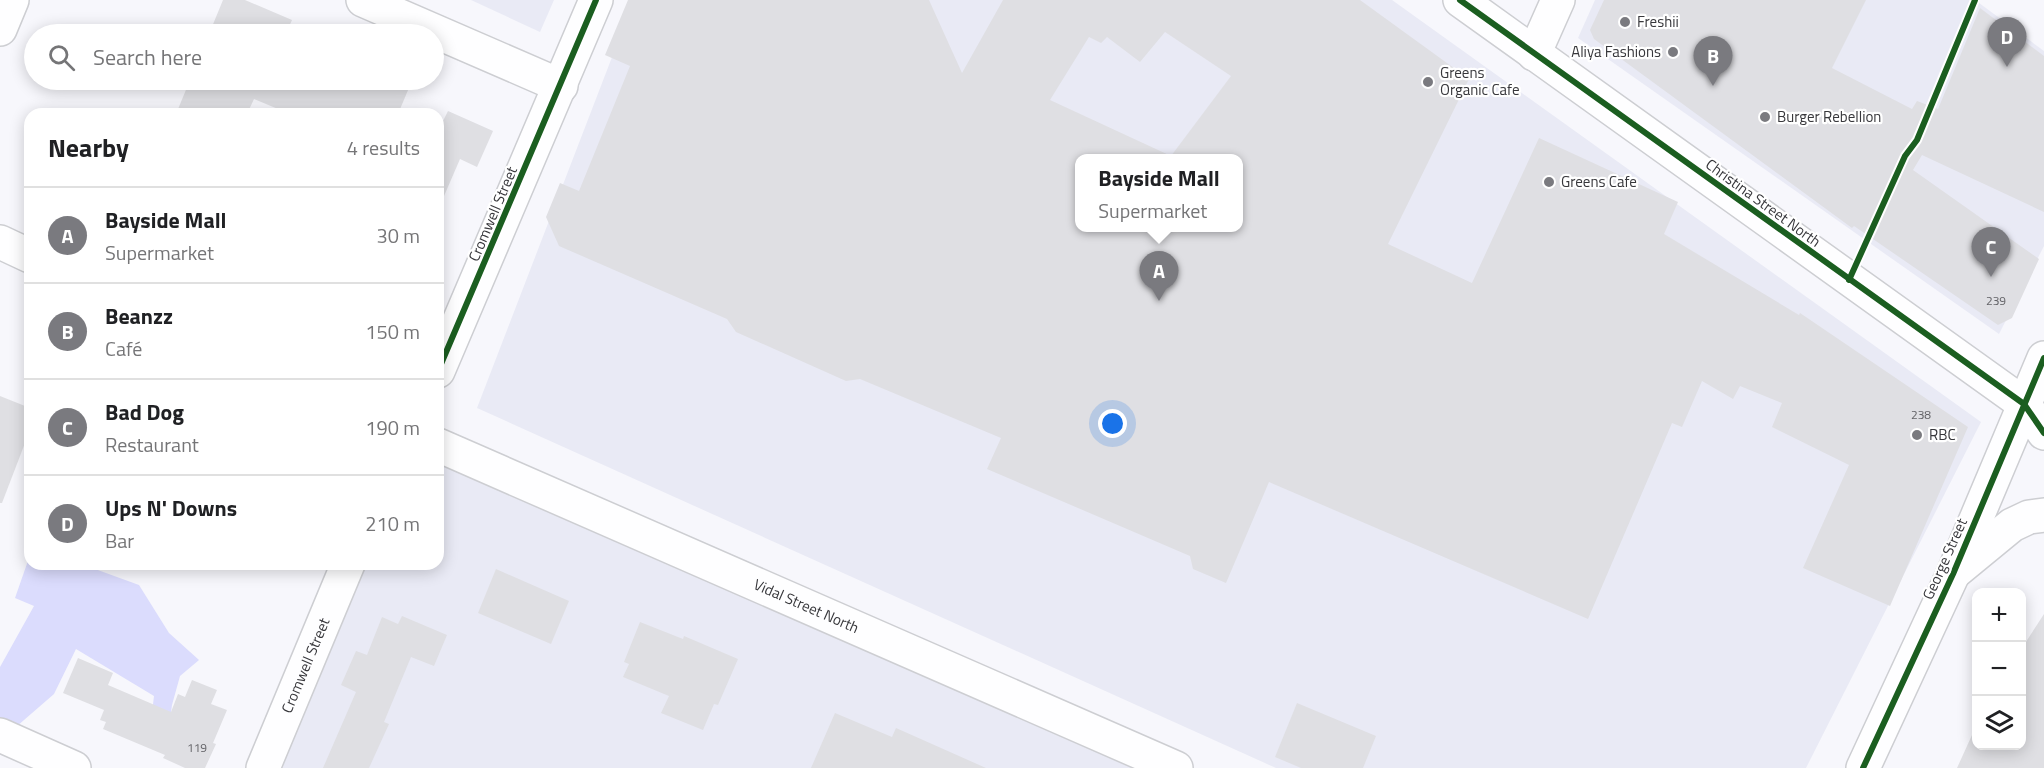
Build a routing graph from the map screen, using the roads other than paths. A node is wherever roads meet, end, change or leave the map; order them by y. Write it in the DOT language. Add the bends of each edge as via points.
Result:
graph roads {
  1 [pos="12,0"];
  2 [pos="363,0"];
  3 [pos="596,0"];
  4 [pos="1460,0"];
  5 [pos="1558,0"];
  6 [pos="418,24"];
  7 [pos="0,29"];
  8 [pos="444,35"];
  9 [pos="1534,54"];
  10 [pos="561,86"];
  11 [pos="0,243"];
  12 [pos="24,253"];
  13 [pos="444,357"];
  14 [pos="2044,358"];
  15 [pos="2024,404"];
  16 [pos="2044,433"];
  17 [pos="444,447"];
  18 [pos="2044,515"];
  19 [pos="346,570"];
  20 [pos="1953,574"];
  21 [pos="0,735"];
  22 [pos="74,768"];
  23 [pos="263,768"];
  24 [pos="1176,768"];
  25 [pos="1863,768"];
  1 -- 7 [label="street"];
  2 -- 6 [label="street"];
  3 -- 10 [label="street, Cromwell Street"];
  4 -- 9 [label="street, Christina Street North"];
  5 -- 9 [label="street"];
  8 -- 10 [label="street"];
  9 -- 15 [label="street, Christina Street North"];
  10 -- 13 [label="street, Cromwell Street"];
  11 -- 12 [label="street"];
  14 -- 15 [label="street, George Street"];
  15 -- 16 [label="street, Christina Street North"];
  15 -- 20 [label="street, George Street"];
  17 -- 24 [label="street, Vidal Street North"];
  18 -- 20 [label="street" via="2012,525"];
  19 -- 23 [label="street, Cromwell Street"];
  20 -- 25 [label="street, George Street"];
  21 -- 22 [label="street"];
}
